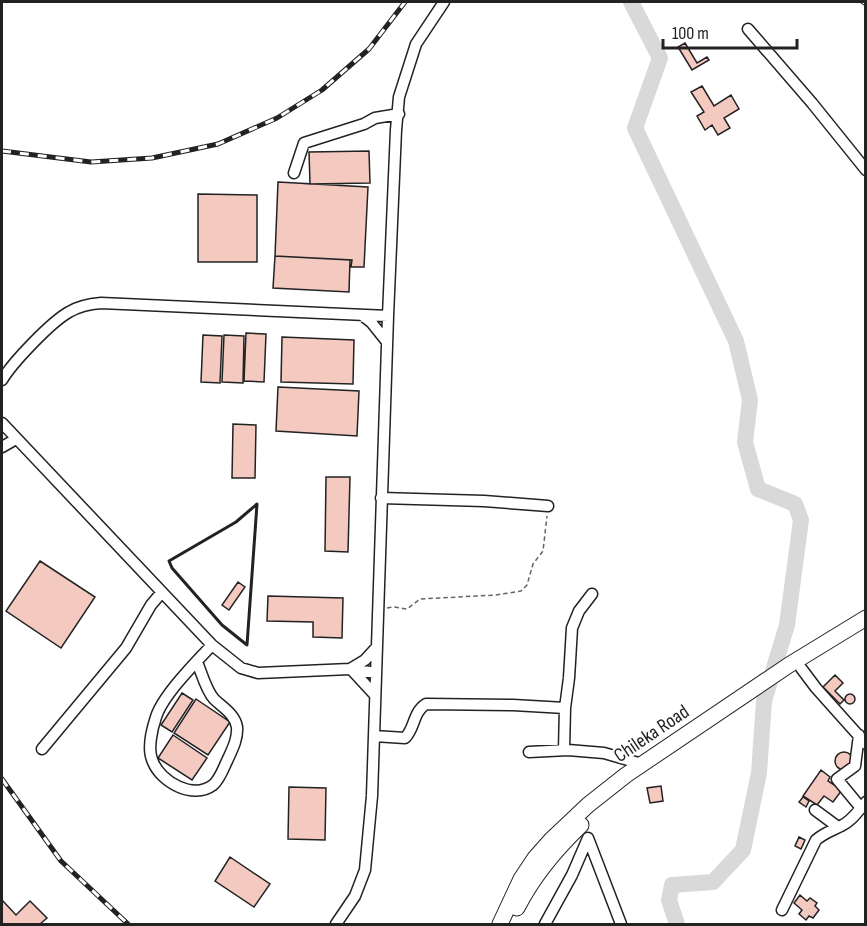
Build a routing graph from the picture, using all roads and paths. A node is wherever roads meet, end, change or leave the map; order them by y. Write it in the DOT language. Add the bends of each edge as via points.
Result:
graph roads {
  1 [pos="444,2"];
  2 [pos="748,29"];
  3 [pos="399,114"];
  4 [pos="866,170"];
  5 [pos="294,173"];
  6 [pos="388,297"];
  7 [pos="361,315"];
  8 [pos="388,316"];
  9 [pos="387,342"];
  10 [pos="2,380"];
  11 [pos="2,423"];
  12 [pos="16,439"];
  13 [pos="2,447"];
  14 [pos="381,498"];
  15 [pos="548,506"];
  16 [pos="162,592"];
  17 [pos="592,594"];
  18 [pos="378,610"];
  19 [pos="866,618"];
  20 [pos="866,627"];
  21 [pos="212,645"];
  22 [pos="376,648"];
  23 [pos="197,662"];
  24 [pos="350,669"];
  25 [pos="793,670"];
  26 [pos="376,673"];
  27 [pos="760,690"];
  28 [pos="375,695"];
  29 [pos="565,708"];
  30 [pos="374,736"];
  31 [pos="863,739"];
  32 [pos="42,749"];
  33 [pos="564,750"];
  34 [pos="529,752"];
  35 [pos="642,764"];
  36 [pos="863,805"];
  37 [pos="815,810"];
  38 [pos="838,827"];
  39 [pos="782,910"];
  40 [pos="340,923"];
  41 [pos="500,924"];
  42 [pos="511,924"];
  43 [pos="545,924"];
  44 [pos="621,924"];
  1 -- 3 [label="street" via="416,44 399,97"];
  2 -- 4 [label="street"];
  3 -- 5 [label="street" via="380,116 304,143"];
  3 -- 6 [label="street"];
  6 -- 7 [label="street"];
  6 -- 8 [label="street"];
  7 -- 8 [label="street"];
  7 -- 9 [label="street"];
  7 -- 10 [label="street" via="84,305 47,329"];
  8 -- 9 [label="street"];
  9 -- 14 [label="street"];
  11 -- 12 [label="street"];
  12 -- 13 [label="street"];
  12 -- 16 [label="street"];
  14 -- 15 [label="street"];
  14 -- 18 [label="street"];
  15 -- 18 [label="path" via="543,551 521,591 420,599 407,609"];
  16 -- 21 [label="street"];
  16 -- 32 [label="street" via="126,648"];
  17 -- 29 [label="street" via="572,628"];
  18 -- 22 [label="street"];
  19 -- 25 [label="highway, Chileka Road"];
  20 -- 25 [label="highway, Chileka Road"];
  21 -- 23 [label="street"];
  21 -- 24 [label="street" via="241,668 258,673"];
  22 -- 24 [label="street"];
  22 -- 26 [label="street"];
  23 -- 23 [label="street" via="156,715 151,739 152,761 168,780 194,791 218,780 237,732 230,713 210,694"];
  24 -- 26 [label="street"];
  24 -- 28 [label="street"];
  25 -- 27 [label="highway, Chileka Road"];
  25 -- 31 [label="street" via="816,688"];
  26 -- 28 [label="street"];
  27 -- 35 [label="highway, Chileka Road"];
  27 -- 42 [label="highway" via="583,822 552,854 524,894"];
  28 -- 30 [label="street"];
  29 -- 30 [label="street" via="426,704 416,714 405,738"];
  29 -- 33 [label="street"];
  30 -- 40 [label="street" via="365,870"];
  31 -- 36 [label="street" via="855,766 837,779"];
  33 -- 34 [label="street"];
  33 -- 35 [label="street" via="604,753"];
  35 -- 41 [label="highway, Chileka Road" via="569,821 535,858"];
  36 -- 38 [label="street"];
  37 -- 38 [label="street"];
  38 -- 39 [label="street" via="816,840"];
  43 -- 44 [label="street" via="588,838"];
}
